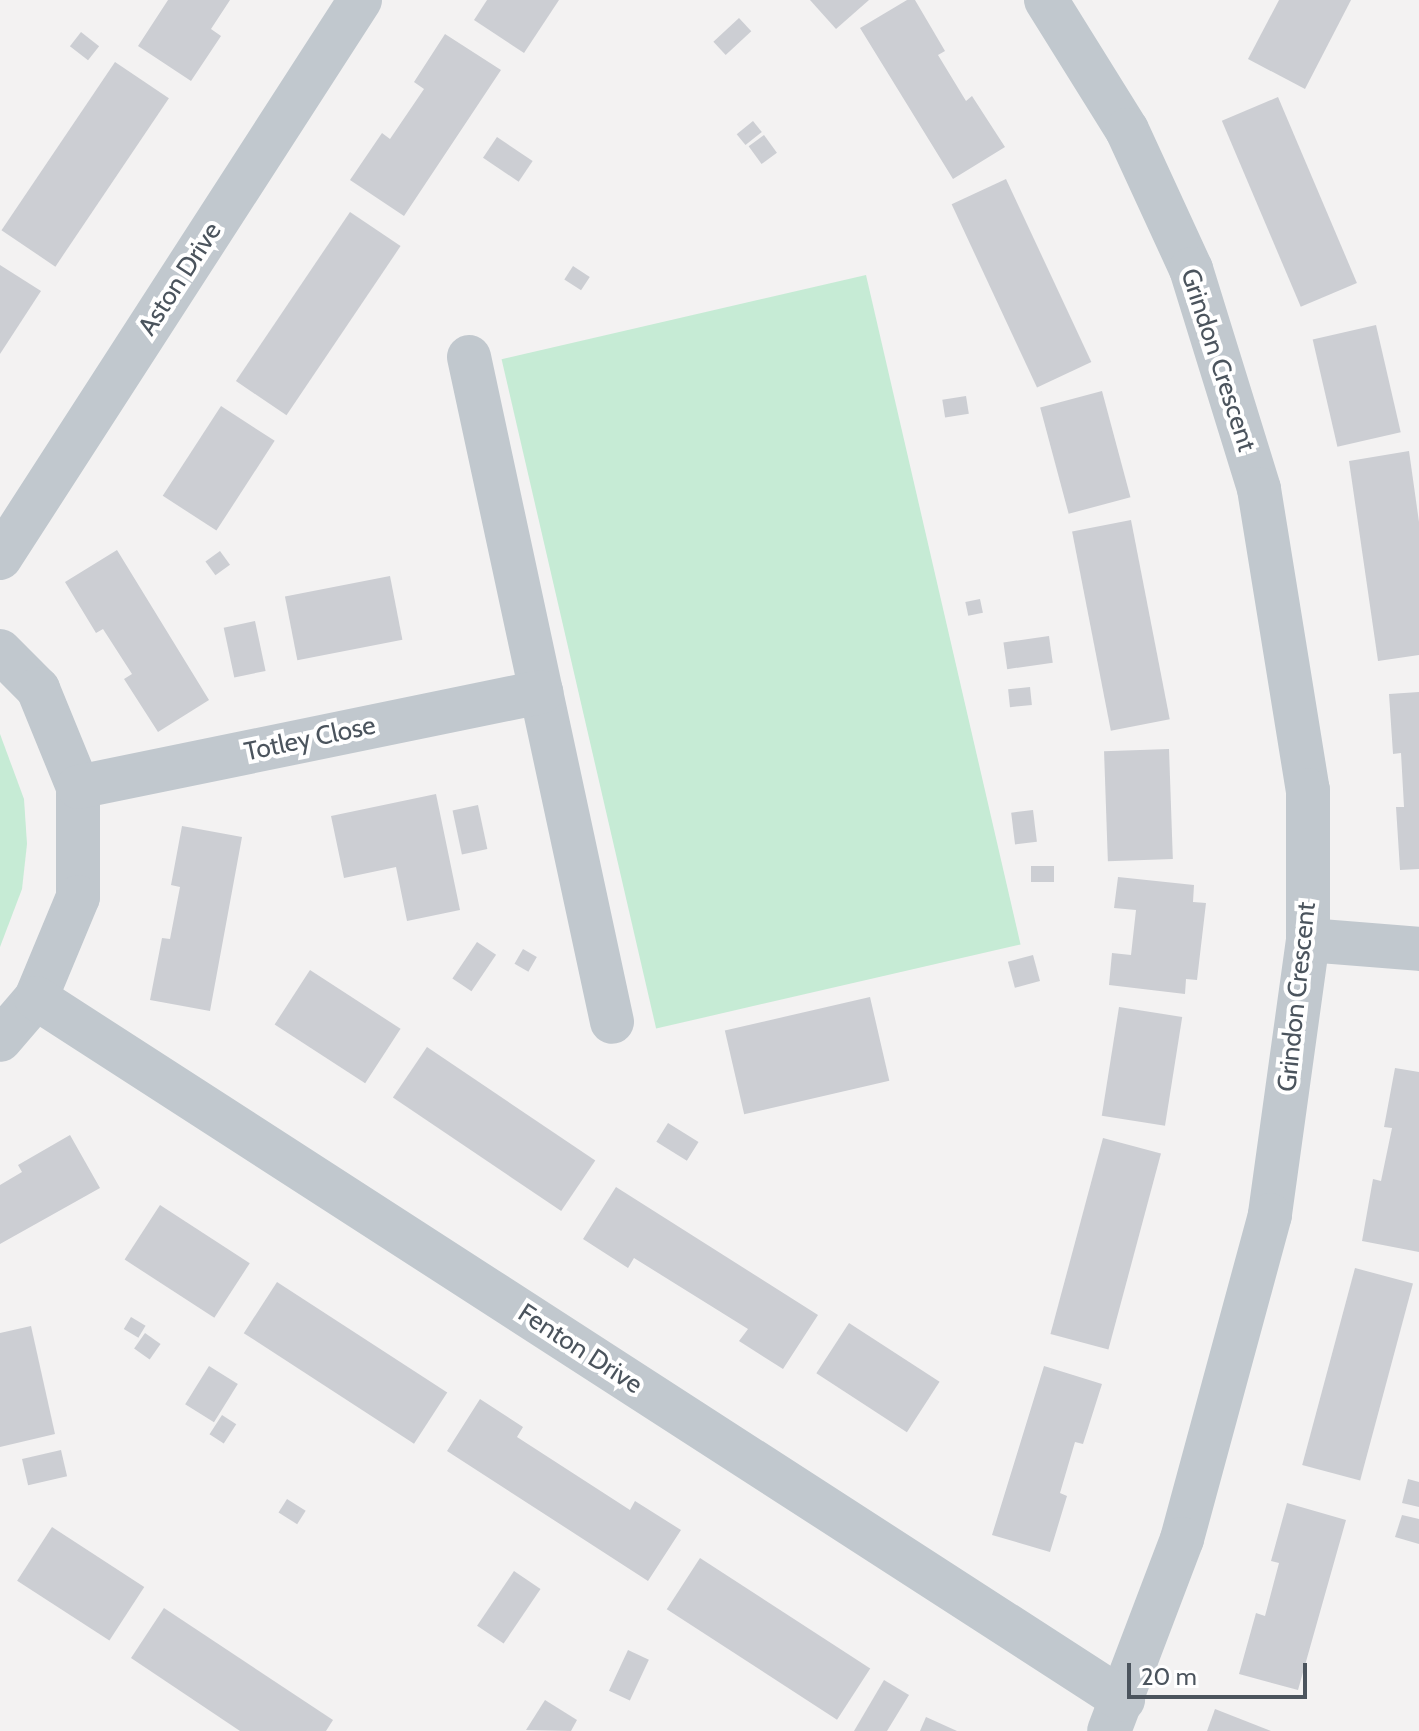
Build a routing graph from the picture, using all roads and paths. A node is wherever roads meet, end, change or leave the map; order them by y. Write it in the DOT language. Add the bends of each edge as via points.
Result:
graph roads {
  1 [pos="360,0"];
  2 [pos="1046,0"];
  3 [pos="469,357"];
  4 [pos="0,558"];
  5 [pos="0,651"];
  6 [pos="541,692"];
  7 [pos="78,787"];
  8 [pos="1308,940"];
  9 [pos="1419,949"];
  10 [pos="36,998"];
  11 [pos="612,1022"];
  12 [pos="0,1040"];
  13 [pos="1116,1716"];
  1 -- 4 [label="street, Aston Drive"];
  2 -- 8 [label="street, Grindon Crescent" via="1127,130 1191,269 1259,489 1308,790"];
  3 -- 6 [label="street"];
  5 -- 7 [label="street" via="38,689"];
  6 -- 7 [label="street, Totley Close"];
  6 -- 11 [label="street"];
  7 -- 10 [label="street" via="78,897"];
  8 -- 9 [label="street"];
  8 -- 13 [label="street, Grindon Crescent" via="1270,1215 1182,1539"];
  10 -- 12 [label="street"];
  10 -- 13 [label="street, Fenton Drive"];
}
